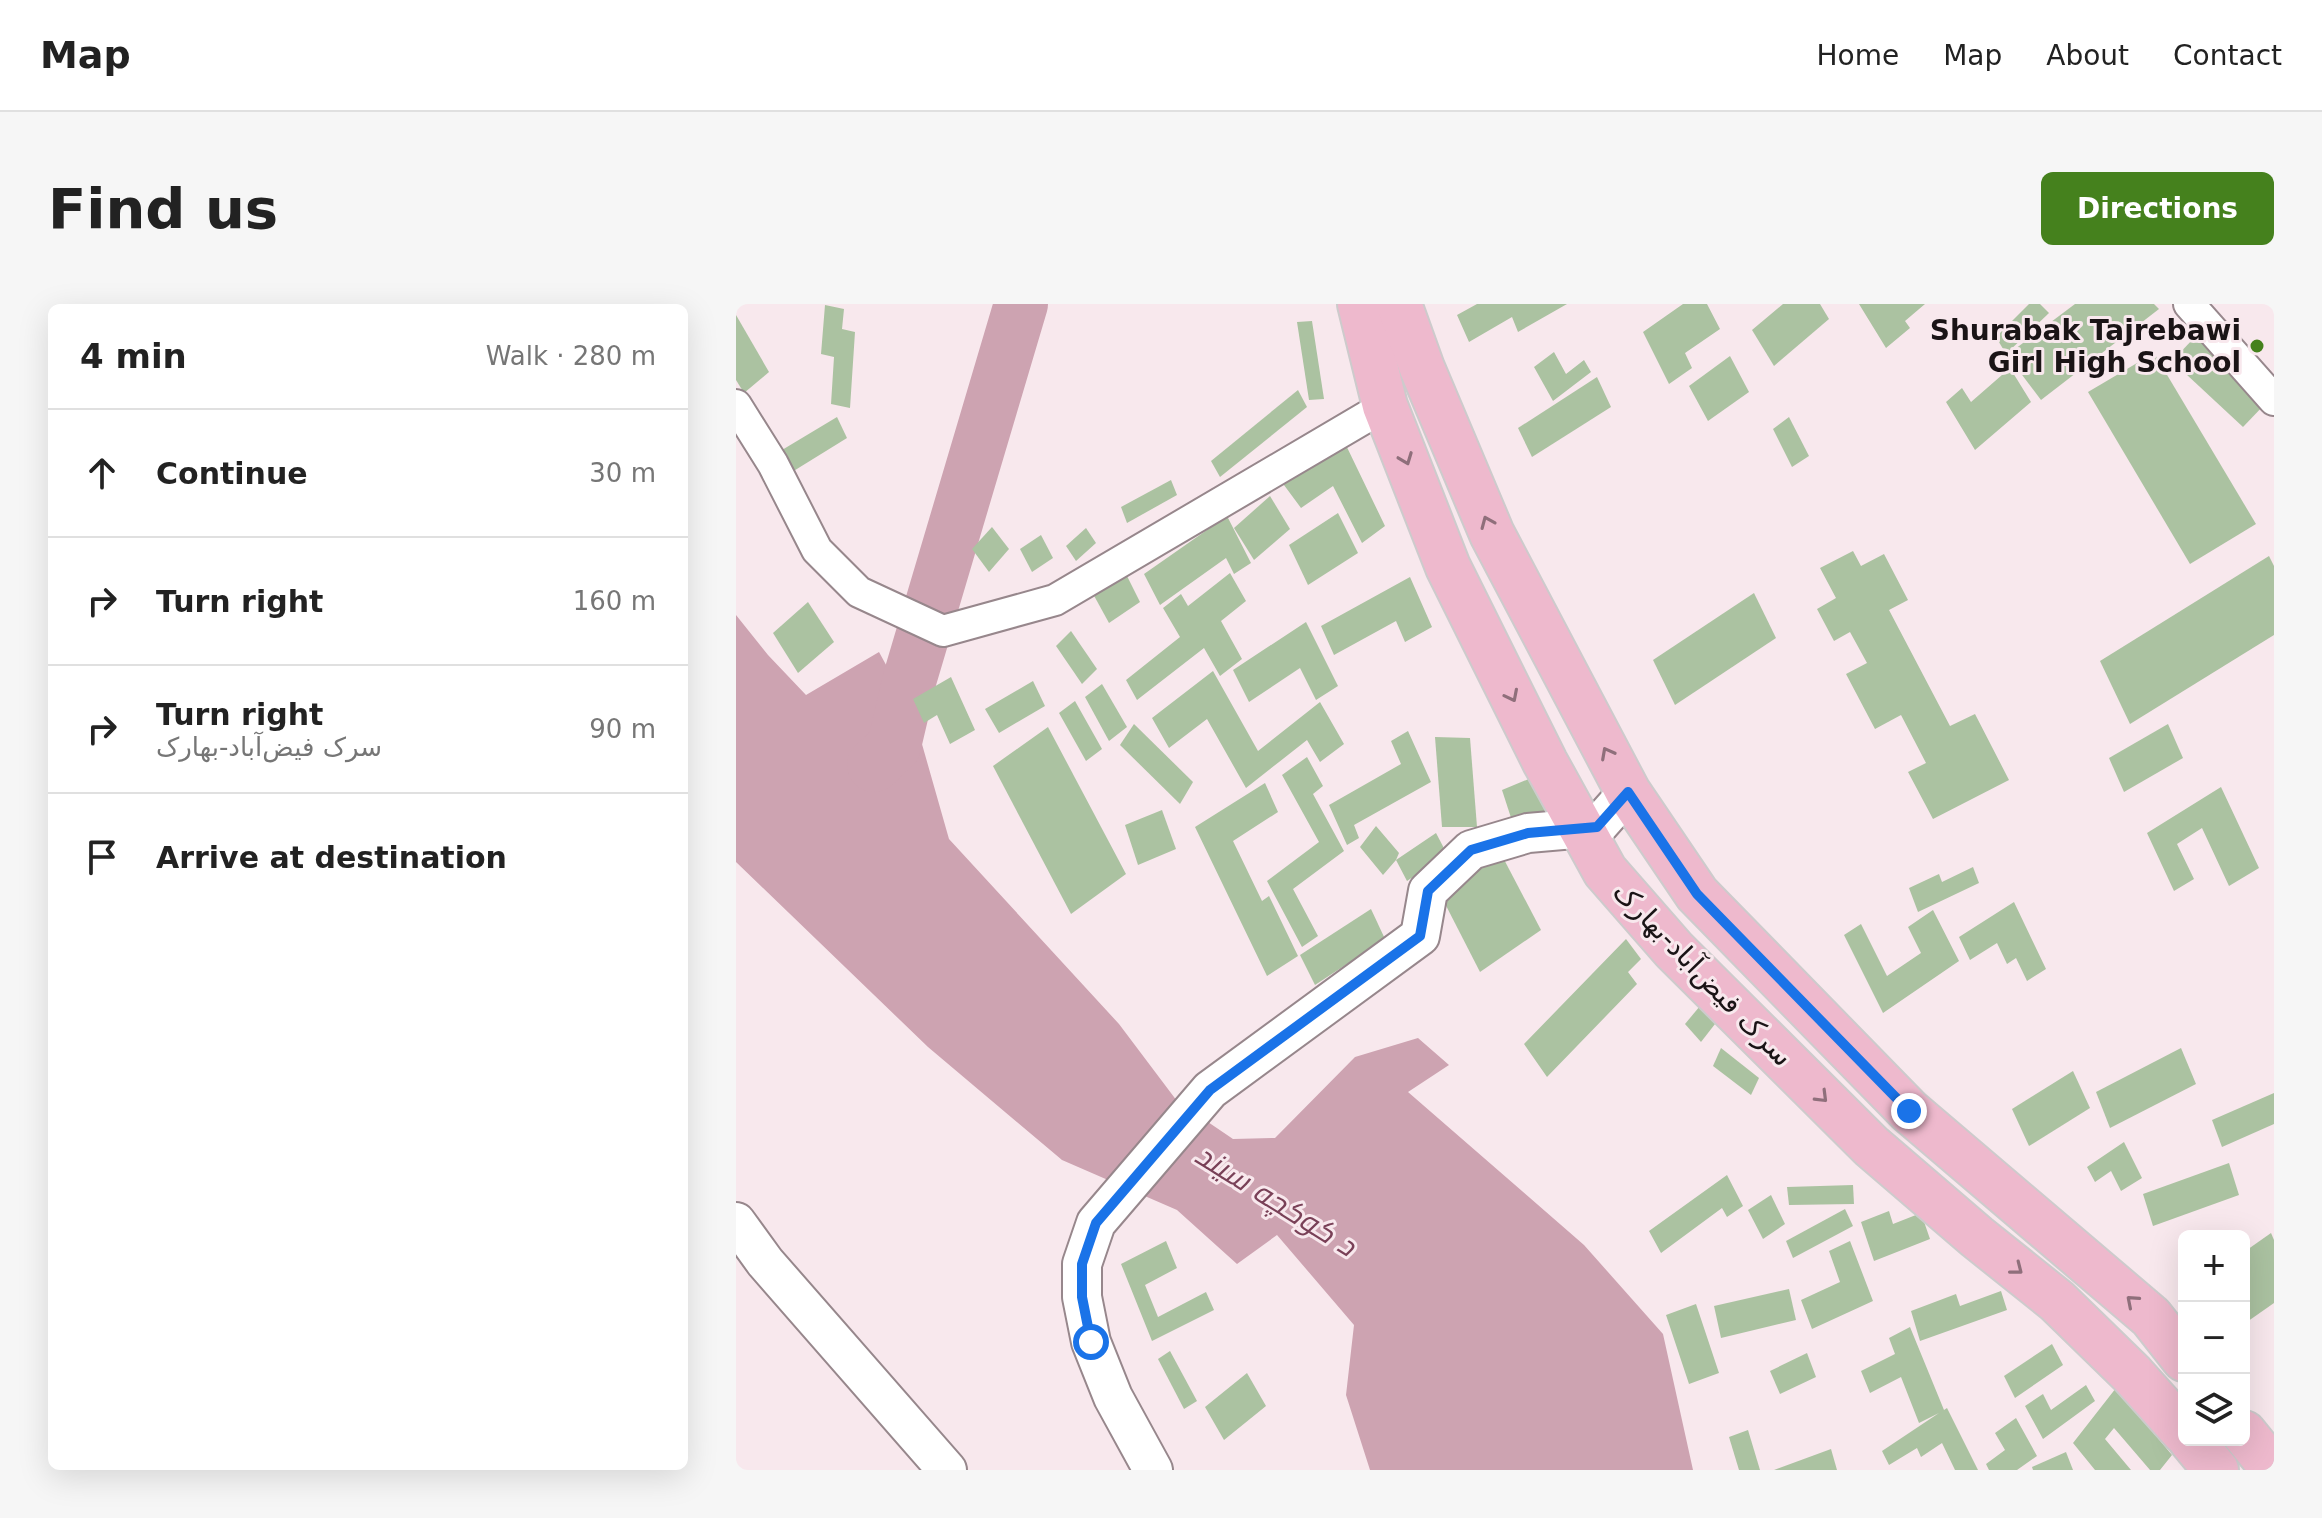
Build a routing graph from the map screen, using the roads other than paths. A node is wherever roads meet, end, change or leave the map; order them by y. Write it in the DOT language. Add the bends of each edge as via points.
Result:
graph roads {
  1 [pos="1360,304"];
  2 [pos="1399,304"];
  3 [pos="2189,304"];
  4 [pos="2274,400"];
  5 [pos="736,405"];
  6 [pos="1385,406"];
  7 [pos="1628,792"];
  8 [pos="1589,828"];
  9 [pos="736,1222"];
  10 [pos="2178,1351"];
  11 [pos="2178,1425"];
  12 [pos="2250,1440"];
  13 [pos="2196,1446"];
  14 [pos="947,1470"];
  15 [pos="1153,1470"];
  16 [pos="2216,1470"];
  17 [pos="2274,1470"];
  1 -- 6 [label="main road, سرک فیض‌آباد-بهارک"];
  7 -- 2 [label="main road, سرک فیض‌آباد-بهارک, one-way" via="1492,534"];
  3 -- 4 [label="street"];
  5 -- 6 [label="street" via="817,550 859,592 943,631 1055,600"];
  6 -- 8 [label="main road, سرک فیض‌آباد-بهارک, one-way" via="1448,567"];
  7 -- 8 [label="street"];
  10 -- 7 [label="main road, سرک فیض‌آباد-بهارک, one-way" via="2151,1317 1909,1111 1697,894"];
  8 -- 11 [label="main road, سرک فیض‌آباد-بهارک, one-way" via="1605,871 1674,950 1871,1146 2057,1301"];
  8 -- 15 [label="street" via="1528,833 1471,850 1428,891 1420,936 1210,1090 1096,1223 1082,1264 1091,1342 1113,1397"];
  9 -- 14 [label="street"];
  12 -- 17 [label="main road"];
  13 -- 16 [label="main road"];
}
